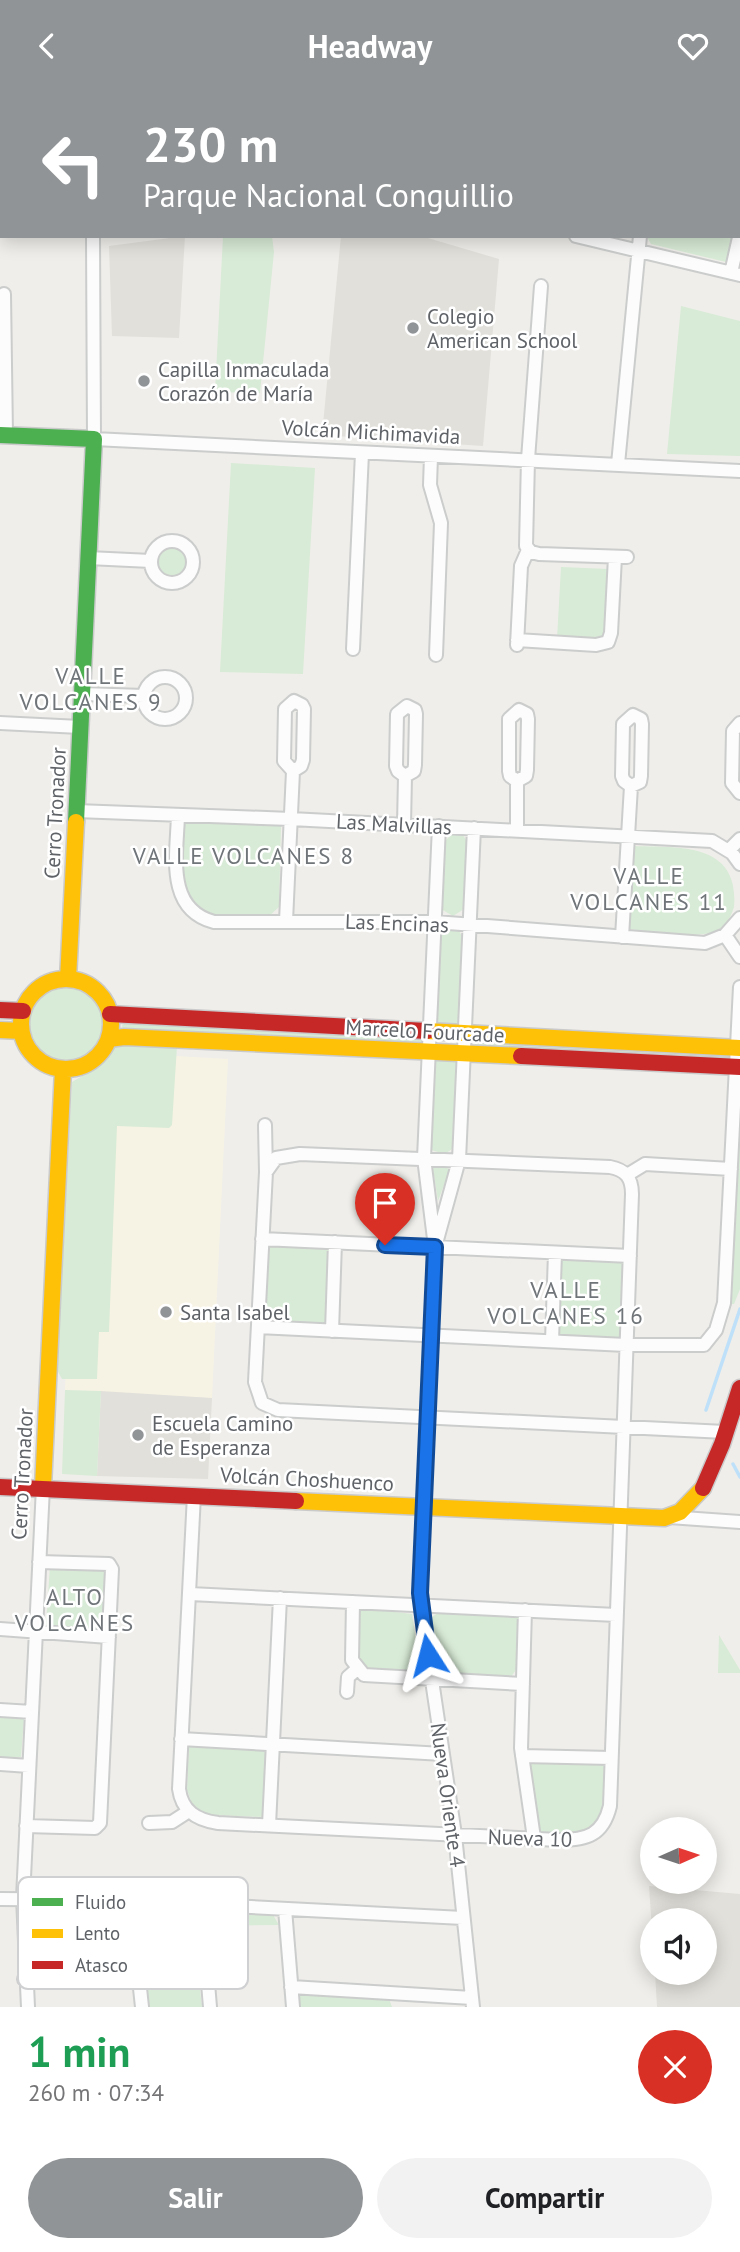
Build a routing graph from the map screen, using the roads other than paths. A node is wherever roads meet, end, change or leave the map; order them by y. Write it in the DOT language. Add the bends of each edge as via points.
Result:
graph roads {
  1 [pos="93,238"];
  2 [pos="584,238"];
  3 [pos="640,238"];
  4 [pos="739,238"];
  5 [pos="637,252"];
  6 [pos="735,274"];
  7 [pos="541,286"];
  8 [pos="4,294"];
  9 [pos="1,318"];
  10 [pos="3,343"];
  11 [pos="3,435"];
  12 [pos="94,439"];
  13 [pos="362,453"];
  14 [pos="431,456"];
  15 [pos="528,459"];
  16 [pos="618,464"];
  17 [pos="740,471"];
  18 [pos="528,550"];
  19 [pos="88,558"];
  20 [pos="151,561"];
  21 [pos="353,649"];
  22 [pos="436,655"];
  23 [pos="82,694"];
  24 [pos="144,697"];
  25 [pos="0,723"];
  26 [pos="740,723"];
  27 [pos="80,727"];
  28 [pos="293,771"];
  29 [pos="405,776"];
  30 [pos="517,781"];
  31 [pos="631,786"];
  32 [pos="740,793"];
  33 [pos="76,811"];
  34 [pos="178,815"];
  35 [pos="290,818"];
  36 [pos="404,825"];
  37 [pos="439,826"];
  38 [pos="474,828"];
  39 [pos="517,830"];
  40 [pos="629,836"];
  41 [pos="740,839"];
  42 [pos="729,850"];
  43 [pos="740,864"];
  44 [pos="740,918"];
  45 [pos="286,921"];
  46 [pos="435,922"];
  47 [pos="469,926"];
  48 [pos="725,935"];
  49 [pos="622,937"];
  50 [pos="740,957"];
  51 [pos="68,979"];
  52 [pos="740,987"];
  53 [pos="0,1010"];
  54 [pos="23,1011"];
  55 [pos="110,1014"];
  56 [pos="0,1030"];
  57 [pos="21,1031"];
  58 [pos="430,1032"];
  59 [pos="465,1034"];
  60 [pos="108,1039"];
  61 [pos="739,1048"];
  62 [pos="429,1052"];
  63 [pos="464,1054"];
  64 [pos="738,1067"];
  65 [pos="63,1069"];
  66 [pos="265,1125"];
  67 [pos="424,1158"];
  68 [pos="459,1160"];
  69 [pos="731,1169"];
  70 [pos="266,1171"];
  71 [pos="627,1175"];
  72 [pos="261,1239"];
  73 [pos="335,1242"];
  74 [pos="435,1247"];
  75 [pos="555,1253"];
  76 [pos="630,1256"];
  77 [pos="258,1327"];
  78 [pos="331,1331"];
  79 [pos="431,1335"];
  80 [pos="552,1341"];
  81 [pos="626,1345"];
  82 [pos="740,1388"];
  83 [pos="428,1418"];
  84 [pos="623,1427"];
  85 [pos="725,1432"];
  86 [pos="0,1487"];
  87 [pos="43,1487"];
  88 [pos="194,1495"];
  89 [pos="424,1506"];
  90 [pos="669,1517"];
  91 [pos="618,1518"];
  92 [pos="740,1522"];
  93 [pos="39,1562"];
  94 [pos="190,1594"];
  95 [pos="280,1598"];
  96 [pos="353,1602"];
  97 [pos="421,1605"];
  98 [pos="526,1610"];
  99 [pos="616,1615"];
  100 [pos="0,1629"];
  101 [pos="36,1633"];
  102 [pos="109,1637"];
  103 [pos="356,1670"];
  104 [pos="432,1680"];
  105 [pos="523,1684"];
  106 [pos="347,1692"];
  107 [pos="0,1710"];
  108 [pos="32,1712"];
  109 [pos="181,1738"];
  110 [pos="273,1743"];
  111 [pos="443,1754"];
  112 [pos="522,1756"];
  113 [pos="611,1758"];
  114 [pos="0,1764"];
  115 [pos="29,1766"];
  116 [pos="188,1811"];
  117 [pos="149,1823"];
  118 [pos="269,1825"];
  119 [pos="26,1826"];
  120 [pos="455,1835"];
  121 [pos="534,1838"];
  122 [pos="24,1877"];
  123 [pos="18,1898"];
  124 [pos="0,1899"];
  125 [pos="248,1907"];
  126 [pos="285,1909"];
  127 [pos="463,1917"];
  128 [pos="291,1987"];
  129 [pos="25,1989"];
  130 [pos="140,1989"];
  131 [pos="208,1989"];
  132 [pos="395,1993"];
  133 [pos="472,2002"];
  134 [pos="28,2007"];
  135 [pos="142,2007"];
  136 [pos="210,2007"];
  137 [pos="293,2007"];
  138 [pos="396,2007"];
  1 -- 12 [label="street"];
  2 -- 5 [label="street"];
  3 -- 5 [label="street"];
  4 -- 6 [label="street"];
  5 -- 6 [label="street"];
  5 -- 16 [label="street"];
  7 -- 15 [label="street"];
  8 -- 9 [label="street"];
  9 -- 10 [label="street"];
  10 -- 11 [label="street"];
  11 -- 12 [label="street, Volcán Michimavida"];
  12 -- 13 [label="street, Volcán Michimavida"];
  12 -- 19 [label="street, Cerro Tronador"];
  13 -- 14 [label="street, Volcán Michimavida"];
  13 -- 21 [label="street"];
  14 -- 15 [label="street, Volcán Michimavida"];
  14 -- 22 [label="street" via="430,485 442,523"];
  15 -- 16 [label="street, Volcán Michimavida"];
  15 -- 18 [label="street"];
  16 -- 17 [label="street, Volcán Michimavida"];
  18 -- 18 [label="street" via="621,557 608,642 517,643 521,566"];
  19 -- 20 [label="street"];
  19 -- 23 [label="street, Cerro Tronador"];
  23 -- 24 [label="street"];
  23 -- 27 [label="street, Cerro Tronador"];
  25 -- 27 [label="street"];
  26 -- 32 [label="street" via="733,731 732,783"];
  27 -- 33 [label="street, Cerro Tronador"];
  28 -- 28 [label="street" via="303,761 304,722 302,705 294,701 285,709 284,761"];
  28 -- 35 [label="street"];
  29 -- 29 [label="street" via="415,765 416,714 407,706 397,714 398,771"];
  29 -- 36 [label="street"];
  30 -- 30 [label="street" via="527,770 527,714 519,710 509,719 510,776"];
  30 -- 39 [label="street"];
  31 -- 31 [label="street" via="640,782 641,776 641,719 633,716 623,724 622,776"];
  31 -- 40 [label="street"];
  33 -- 34 [label="street, Las Malvillas"];
  33 -- 51 [label="street, Cerro Tronador"];
  34 -- 35 [label="street, Las Malvillas"];
  34 -- 45 [label="street, Las Encinas" via="177,887 190,910 214,922"];
  35 -- 36 [label="street, Las Malvillas"];
  35 -- 45 [label="street"];
  36 -- 37 [label="street, Las Malvillas"];
  37 -- 38 [label="street, Las Malvillas"];
  37 -- 46 [label="street"];
  38 -- 39 [label="street, Las Malvillas"];
  38 -- 47 [label="street"];
  39 -- 40 [label="street, Las Malvillas"];
  40 -- 42 [label="street, Las Malvillas" via="712,841"];
  40 -- 49 [label="street"];
  41 -- 42 [label="street"];
  42 -- 43 [label="street"];
  44 -- 48 [label="street"];
  45 -- 46 [label="street, Las Encinas"];
  46 -- 47 [label="street, Las Encinas"];
  46 -- 58 [label="street"];
  47 -- 49 [label="street, Las Encinas"];
  47 -- 59 [label="street"];
  48 -- 49 [label="street, Las Encinas" via="705,943"];
  48 -- 50 [label="street"];
  51 -- 54 [label="street" via="40,987"];
  51 -- 55 [label="street" via="95,989"];
  52 -- 61 [label="street"];
  53 -- 54 [label="street"];
  54 -- 57 [label="street"];
  55 -- 58 [label="street, Marcelo Fourcade"];
  55 -- 60 [label="street"];
  56 -- 57 [label="street"];
  57 -- 65 [label="street" via="36,1058"];
  58 -- 59 [label="street, Marcelo Fourcade"];
  58 -- 62 [label="street"];
  59 -- 61 [label="street, Marcelo Fourcade"];
  59 -- 63 [label="street"];
  60 -- 62 [label="street, Marcelo Fourcade"];
  60 -- 65 [label="street" via="91,1062"];
  61 -- 64 [label="street"];
  62 -- 63 [label="street, Marcelo Fourcade"];
  62 -- 67 [label="street"];
  63 -- 64 [label="street, Marcelo Fourcade"];
  63 -- 68 [label="street"];
  64 -- 69 [label="street"];
  65 -- 87 [label="street, Cerro Tronador"];
  66 -- 70 [label="street"];
  67 -- 68 [label="street"];
  67 -- 70 [label="street" via="287,1154 272,1161"];
  67 -- 74 [label="street"];
  68 -- 71 [label="street" via="610,1167"];
  68 -- 74 [label="street"];
  69 -- 71 [label="street" via="645,1164"];
  69 -- 81 [label="street" via="724,1303 713,1338 698,1346"];
  70 -- 72 [label="street"];
  71 -- 76 [label="street, Nueva 10" via="632,1194"];
  72 -- 73 [label="street"];
  72 -- 77 [label="street"];
  73 -- 74 [label="street"];
  73 -- 78 [label="street"];
  74 -- 75 [label="street"];
  74 -- 79 [label="street, Nueva Oriente 4"];
  75 -- 76 [label="street"];
  75 -- 80 [label="street"];
  76 -- 81 [label="street, Nueva 10"];
  77 -- 78 [label="street"];
  77 -- 83 [label="street" via="255,1382 262,1403 278,1410"];
  78 -- 79 [label="street"];
  79 -- 80 [label="street"];
  79 -- 83 [label="street, Nueva Oriente 4"];
  80 -- 81 [label="street"];
  81 -- 84 [label="street, Nueva 10"];
  82 -- 85 [label="street"];
  83 -- 84 [label="street"];
  83 -- 89 [label="street, Nueva Oriente 4"];
  84 -- 85 [label="street"];
  84 -- 91 [label="street, Nueva 10"];
  85 -- 90 [label="street" via="705,1486 690,1505"];
  86 -- 87 [label="street, Volcán Choshuenco"];
  87 -- 88 [label="street, Volcán Choshuenco"];
  87 -- 93 [label="street, Cerro Tronador"];
  88 -- 89 [label="street, Volcán Choshuenco"];
  88 -- 94 [label="street"];
  89 -- 91 [label="street, Volcán Choshuenco"];
  89 -- 97 [label="street, Nueva Oriente 4"];
  90 -- 91 [label="street, Volcán Choshuenco"];
  90 -- 92 [label="street"];
  91 -- 99 [label="street, Nueva 10"];
  93 -- 101 [label="street, Cerro Tronador"];
  93 -- 102 [label="street" via="111,1566"];
  94 -- 95 [label="street"];
  94 -- 109 [label="street"];
  95 -- 96 [label="street"];
  95 -- 110 [label="street"];
  96 -- 97 [label="street"];
  96 -- 103 [label="street" via="351,1655"];
  97 -- 98 [label="street"];
  97 -- 104 [label="street, Nueva Oriente 4"];
  98 -- 99 [label="street"];
  98 -- 105 [label="street"];
  99 -- 113 [label="street, Nueva 10"];
  100 -- 101 [label="street"];
  101 -- 102 [label="street"];
  101 -- 108 [label="street, Cerro Tronador"];
  102 -- 119 [label="street" via="98,1826"];
  103 -- 104 [label="street" via="369,1677"];
  103 -- 106 [label="street" via="348,1677"];
  104 -- 105 [label="street"];
  104 -- 111 [label="street, Nueva Oriente 4"];
  105 -- 112 [label="street"];
  107 -- 108 [label="street"];
  108 -- 115 [label="street, Cerro Tronador"];
  109 -- 110 [label="street"];
  109 -- 116 [label="street" via="179,1789"];
  110 -- 111 [label="street"];
  110 -- 118 [label="street"];
  111 -- 120 [label="street, Nueva Oriente 4"];
  112 -- 113 [label="street"];
  112 -- 121 [label="street"];
  113 -- 121 [label="street, Nueva 10" via="610,1807 599,1831 581,1840"];
  114 -- 115 [label="street"];
  115 -- 119 [label="street, Cerro Tronador"];
  116 -- 117 [label="street" via="172,1822"];
  116 -- 118 [label="street, Nueva 10" via="206,1821"];
  118 -- 120 [label="street, Nueva 10"];
  119 -- 122 [label="street, Cerro Tronador"];
  120 -- 121 [label="street, Nueva 10"];
  120 -- 127 [label="street, Nueva Oriente 4"];
  123 -- 124 [label="street"];
  125 -- 126 [label="street"];
  126 -- 127 [label="street"];
  126 -- 128 [label="street"];
  127 -- 133 [label="street, Nueva Oriente 4"];
  128 -- 132 [label="street"];
  128 -- 137 [label="street"];
  129 -- 134 [label="street, Cerro Tronador"];
  130 -- 135 [label="street"];
  131 -- 136 [label="street"];
  132 -- 133 [label="street"];
  132 -- 138 [label="street"];
}
